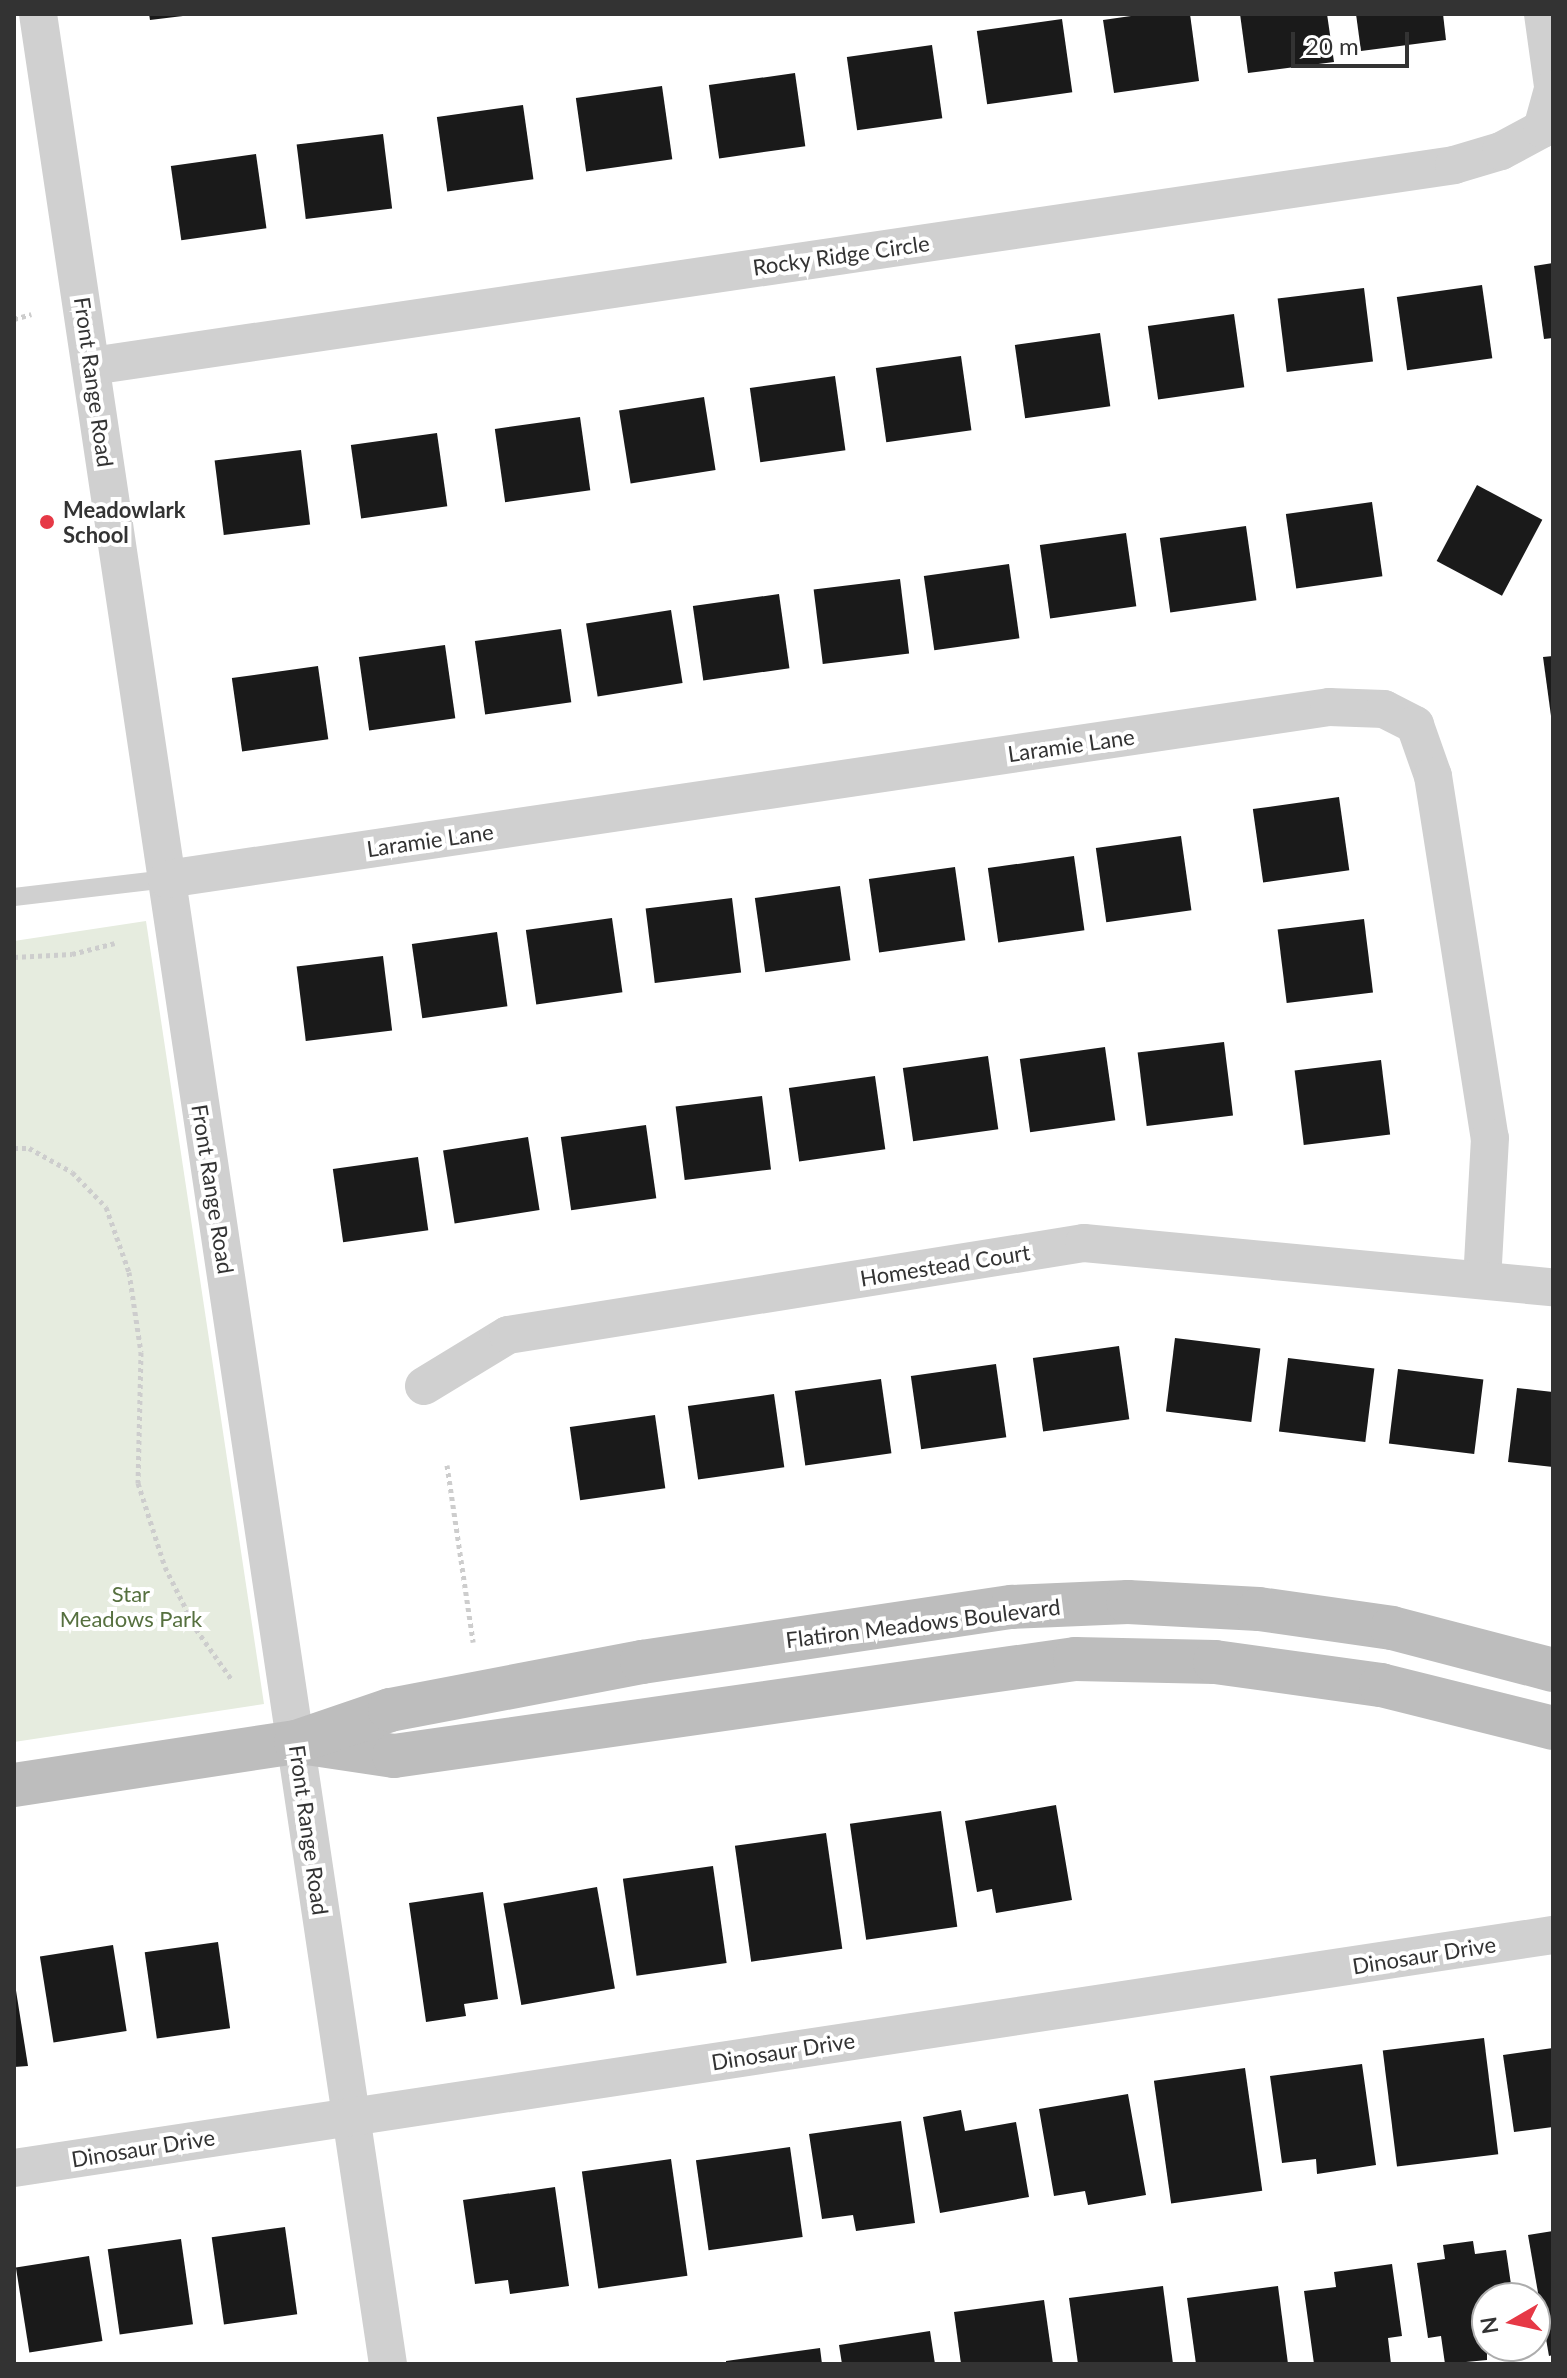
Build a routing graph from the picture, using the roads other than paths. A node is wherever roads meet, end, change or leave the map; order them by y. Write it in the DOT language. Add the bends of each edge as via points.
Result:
graph roads {
  1 [pos="38,14"];
  2 [pos="1543,14"];
  3 [pos="1553,88"];
  4 [pos="92,366"];
  5 [pos="167,879"];
  6 [pos="14,897"];
  7 [pos="1482,1280"];
  8 [pos="1553,1287"];
  9 [pos="424,1386"];
  10 [pos="1553,1670"];
  11 [pos="1553,1728"];
  12 [pos="296,1742"];
  13 [pos="14,1785"];
  14 [pos="1553,1935"];
  15 [pos="350,2117"];
  16 [pos="14,2168"];
  17 [pos="388,2364"];
  1 -- 4 [label="street, Front Range Road"];
  2 -- 3 [label="street, Rocky Ridge Circle"];
  3 -- 4 [label="street, Rocky Ridge Circle" via="1542,129 1501,151 1454,165"];
  4 -- 5 [label="street, Front Range Road"];
  5 -- 6 [label="lane"];
  5 -- 7 [label="street, Laramie Lane" via="1314,709 1384,709 1415,725 1433,776 1490,1138"];
  5 -- 12 [label="street, Front Range Road"];
  7 -- 8 [label="street, Homestead Court"];
  7 -- 9 [label="street, Homestead Court" via="1084,1243 508,1335"];
  10 -- 12 [label="street, Flatiron Meadows Boulevard" via="1392,1628 1259,1609 1128,1602 1012,1607 612,1668 390,1710"];
  11 -- 12 [label="street, Flatiron Meadows Boulevard" via="1381,1685 1215,1662 1075,1659 394,1756"];
  12 -- 13 [label="street, Flatiron Meadows Boulevard"];
  12 -- 15 [label="street, Front Range Road"];
  14 -- 15 [label="street, Dinosaur Drive"];
  15 -- 16 [label="street, Dinosaur Drive"];
  15 -- 17 [label="street, Front Range Road"];
}
